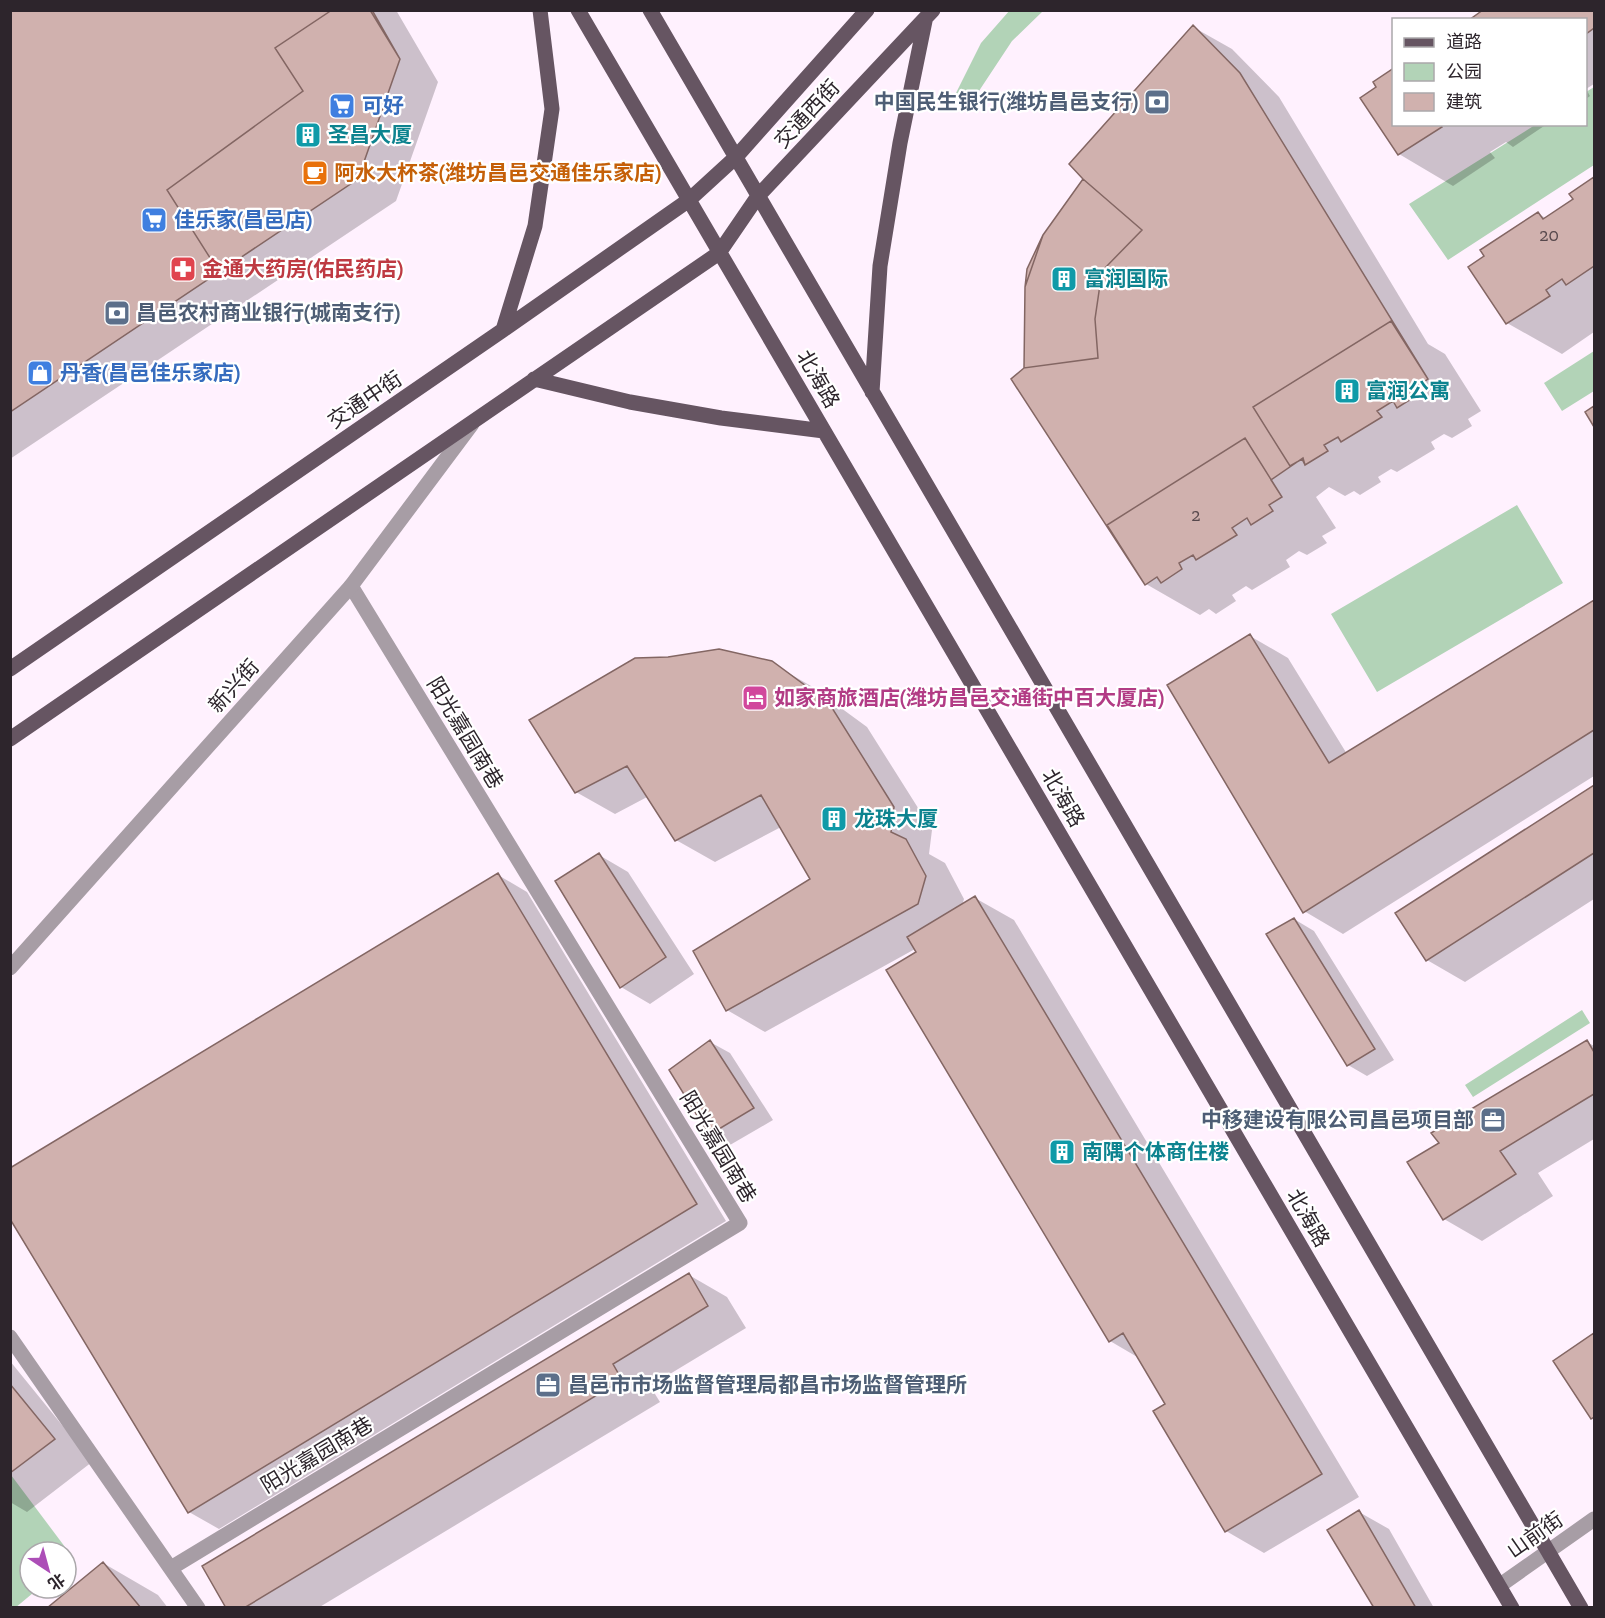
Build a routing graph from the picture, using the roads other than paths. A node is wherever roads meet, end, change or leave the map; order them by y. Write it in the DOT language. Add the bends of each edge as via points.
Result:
graph roads {
  1 [pos="540,10"];
  2 [pos="578,10"];
  3 [pos="650,10"];
  4 [pos="867,10"];
  5 [pos="929,15"];
  6 [pos="736,157"];
  7 [pos="758,196"];
  8 [pos="689,200"];
  9 [pos="719,253"];
  10 [pos="503,330"];
  11 [pos="534,379"];
  12 [pos="872,392"];
  13 [pos="475,420"];
  14 [pos="824,431"];
  15 [pos="351,586"];
  16 [pos="10,669"];
  17 [pos="10,739"];
  18 [pos="10,968"];
  19 [pos="10,1337"];
  20 [pos="1594,1519"];
  21 [pos="1548,1551"];
  22 [pos="171,1568"];
  23 [pos="1499,1586"];
  24 [pos="198,1608"];
  25 [pos="1512,1608"];
  26 [pos="1581,1608"];
  1 -- 10 [label="main road" via="552,109 535,226"];
  2 -- 8 [label="main road, 北海路"];
  3 -- 6 [label="main road, 北海路"];
  4 -- 6 [label="main road, 交通西街"];
  5 -- 7 [label="main road, 交通西街"];
  5 -- 12 [label="main road" via="900,143 880,266"];
  6 -- 7 [label="main road, 北海路"];
  6 -- 8 [label="main road, 交通中街"];
  7 -- 9 [label="main road, 交通西街"];
  7 -- 12 [label="main road, 北海路"];
  8 -- 9 [label="main road, 北海路"];
  8 -- 10 [label="main road, 交通中街"];
  9 -- 11 [label="main road"];
  9 -- 14 [label="main road, 北海路"];
  10 -- 16 [label="main road, 交通中街"];
  11 -- 13 [label="main road"];
  11 -- 14 [label="main road" via="630,402"];
  12 -- 21 [label="main road, 北海路"];
  13 -- 15 [label="street, 新兴街"];
  13 -- 17 [label="main road"];
  14 -- 23 [label="main road, 北海路"];
  15 -- 18 [label="street, 新兴街"];
  15 -- 22 [label="street, 阳光嘉园南巷" via="740,1223"];
  19 -- 22 [label="street"];
  20 -- 21 [label="street, 山前街"];
  21 -- 23 [label="street, 山前街"];
  21 -- 26 [label="main road, 北海路"];
  22 -- 24 [label="street"];
  23 -- 25 [label="main road, 北海路"];
}
